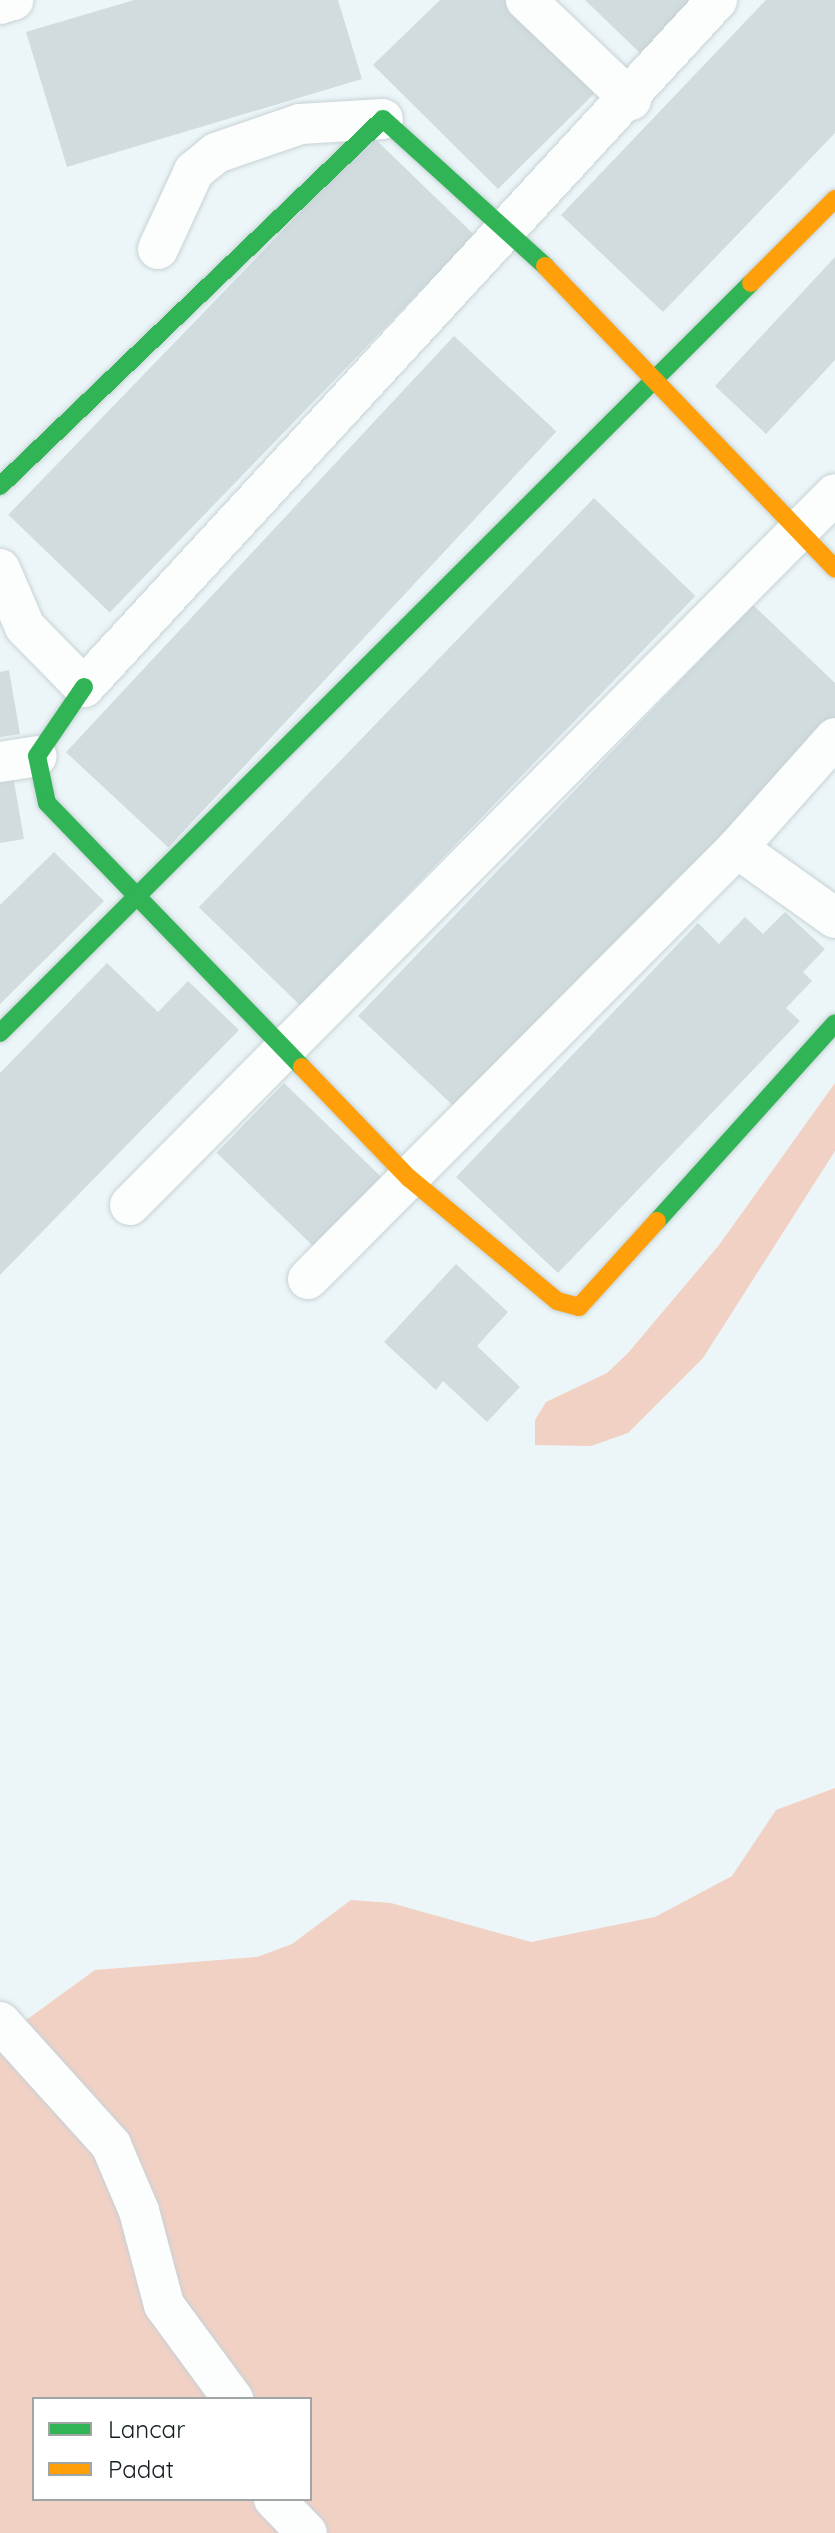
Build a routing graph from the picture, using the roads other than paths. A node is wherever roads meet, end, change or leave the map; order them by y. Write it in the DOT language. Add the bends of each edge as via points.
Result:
graph roads {
  1 [pos="13,0"];
  2 [pos="526,0"];
  3 [pos="717,0"];
  4 [pos="0,4"];
  5 [pos="631,100"];
  6 [pos="383,119"];
  7 [pos="835,199"];
  8 [pos="507,226"];
  9 [pos="158,249"];
  10 [pos="655,386"];
  11 [pos="0,486"];
  12 [pos="835,494"];
  13 [pos="798,531"];
  14 [pos="835,568"];
  15 [pos="0,569"];
  16 [pos="84,687"];
  17 [pos="835,738"];
  18 [pos="19,759"];
  19 [pos="737,848"];
  20 [pos="138,895"];
  21 [pos="835,918"];
  22 [pos="835,1023"];
  23 [pos="0,1033"];
  24 [pos="287,1054"];
  25 [pos="409,1178"];
  26 [pos="130,1205"];
  27 [pos="308,1279"];
  28 [pos="0,2022"];
  29 [pos="232,2397"];
  30 [pos="276,2501"];
  31 [pos="307,2533"];
  1 -- 4 [label="street"];
  2 -- 5 [label="street"];
  3 -- 5 [label="street"];
  5 -- 8 [label="street"];
  6 -- 8 [label="street"];
  6 -- 9 [label="street" via="300,124 216,153 194,171"];
  6 -- 11 [label="street"];
  7 -- 10 [label="street"];
  8 -- 10 [label="street"];
  8 -- 16 [label="street"];
  10 -- 13 [label="street"];
  10 -- 20 [label="street"];
  12 -- 13 [label="street"];
  13 -- 14 [label="street"];
  13 -- 24 [label="street"];
  15 -- 16 [label="street" via="25,627"];
  16 -- 18 [label="street"];
  17 -- 19 [label="street"];
  18 -- 20 [label="street" via="47,803"];
  19 -- 21 [label="street"];
  19 -- 25 [label="street"];
  20 -- 23 [label="street"];
  20 -- 24 [label="street"];
  22 -- 25 [label="street" via="579,1307 557,1301"];
  24 -- 25 [label="street"];
  24 -- 26 [label="street"];
  25 -- 27 [label="street"];
  28 -- 29 [label="street" via="111,2145 164,2305"];
  30 -- 31 [label="street"];
}
